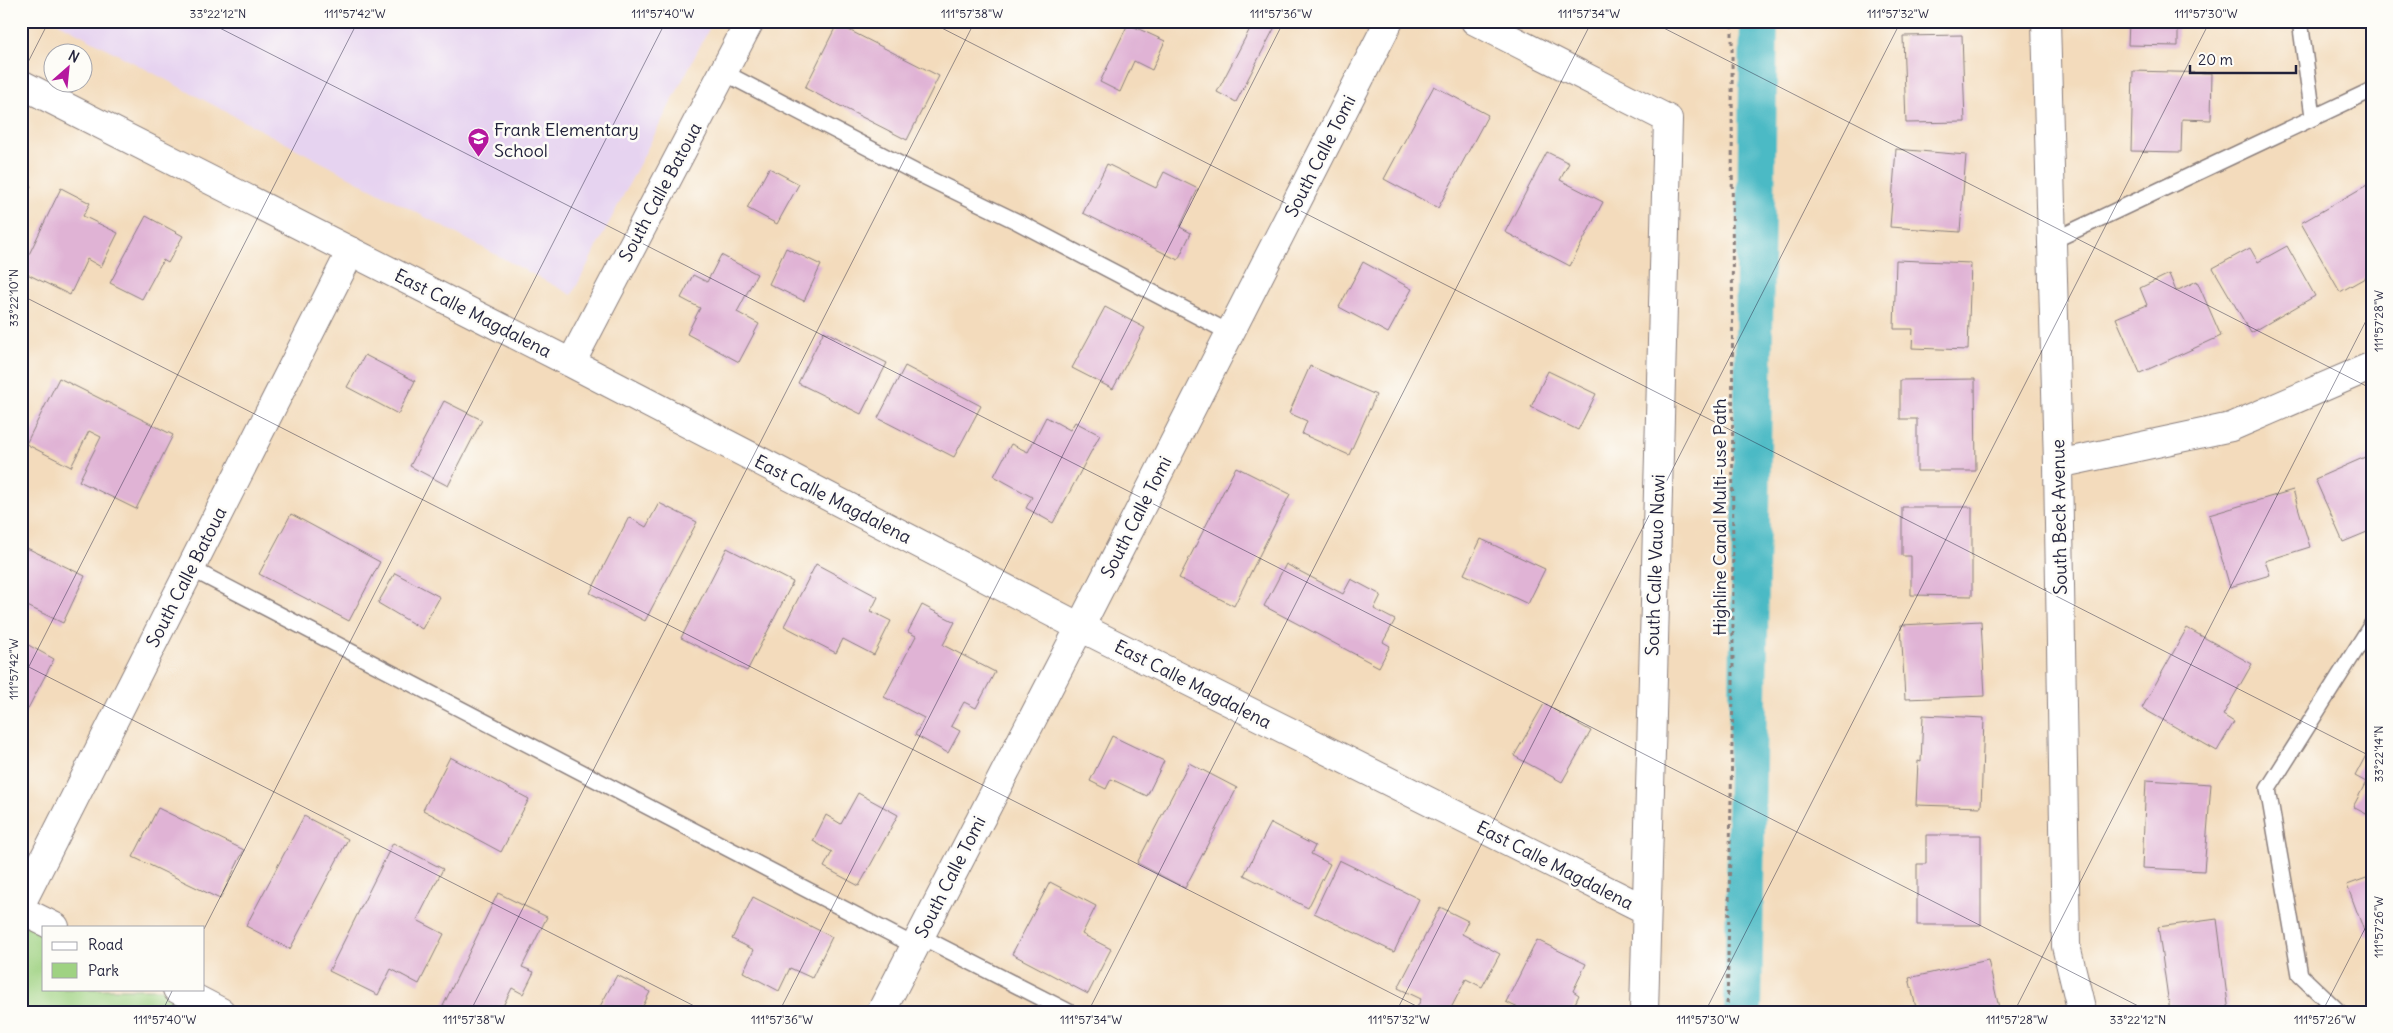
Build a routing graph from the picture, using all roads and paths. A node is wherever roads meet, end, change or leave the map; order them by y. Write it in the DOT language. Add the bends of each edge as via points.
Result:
graph roads {
  1 [pos="750,21"];
  2 [pos="1389,21"];
  3 [pos="1476,21"];
  4 [pos="1732,21"];
  5 [pos="2046,21"];
  6 [pos="2300,21"];
  7 [pos="724,72"];
  8 [pos="21,84"];
  9 [pos="2372,90"];
  10 [pos="2313,116"];
  11 [pos="2052,241"];
  12 [pos="351,251"];
  13 [pos="1230,333"];
  14 [pos="571,363"];
  15 [pos="2372,366"];
  16 [pos="2058,464"];
  17 [pos="190,568"];
  18 [pos="2372,624"];
  19 [pos="1080,627"];
  20 [pos="21,904"];
  21 [pos="21,910"];
  22 [pos="1646,910"];
  23 [pos="52,926"];
  24 [pos="917,941"];
  25 [pos="179,990"];
  26 [pos="221,1012"];
  27 [pos="881,1012"];
  28 [pos="1069,1012"];
  29 [pos="1644,1012"];
  30 [pos="1727,1012"];
  31 [pos="2082,1012"];
  32 [pos="2339,1012"];
  1 -- 7 [label="street, South Calle Batoua"];
  2 -- 13 [label="street, South Calle Tomi"];
  3 -- 22 [label="street, South Calle Vauo Nawi" via="1668,119"];
  4 -- 30 [label="path, Highline Canal Multi-use Path" via="1733,691"];
  5 -- 11 [label="street, South Beck Avenue"];
  6 -- 10 [label="lane"];
  7 -- 13 [label="lane"];
  7 -- 14 [label="street, South Calle Batoua"];
  8 -- 12 [label="street, East Calle Magdalena"];
  9 -- 10 [label="lane"];
  10 -- 11 [label="lane"];
  11 -- 16 [label="street, South Beck Avenue"];
  12 -- 14 [label="street, East Calle Magdalena"];
  12 -- 17 [label="street, South Calle Batoua"];
  13 -- 19 [label="street, South Calle Tomi"];
  14 -- 19 [label="street, East Calle Magdalena"];
  15 -- 16 [label="street" via="2231,428"];
  16 -- 31 [label="street, South Beck Avenue" via="2066,946"];
  17 -- 20 [label="street, South Calle Batoua"];
  17 -- 24 [label="lane"];
  18 -- 32 [label="lane" via="2268,789 2300,975"];
  19 -- 22 [label="street, East Calle Magdalena"];
  19 -- 24 [label="street, South Calle Tomi"];
  21 -- 23 [label="street"];
  22 -- 29 [label="street, South Calle Vauo Nawi"];
  24 -- 27 [label="street, South Calle Tomi"];
  24 -- 28 [label="lane"];
  25 -- 26 [label="street"];
}
